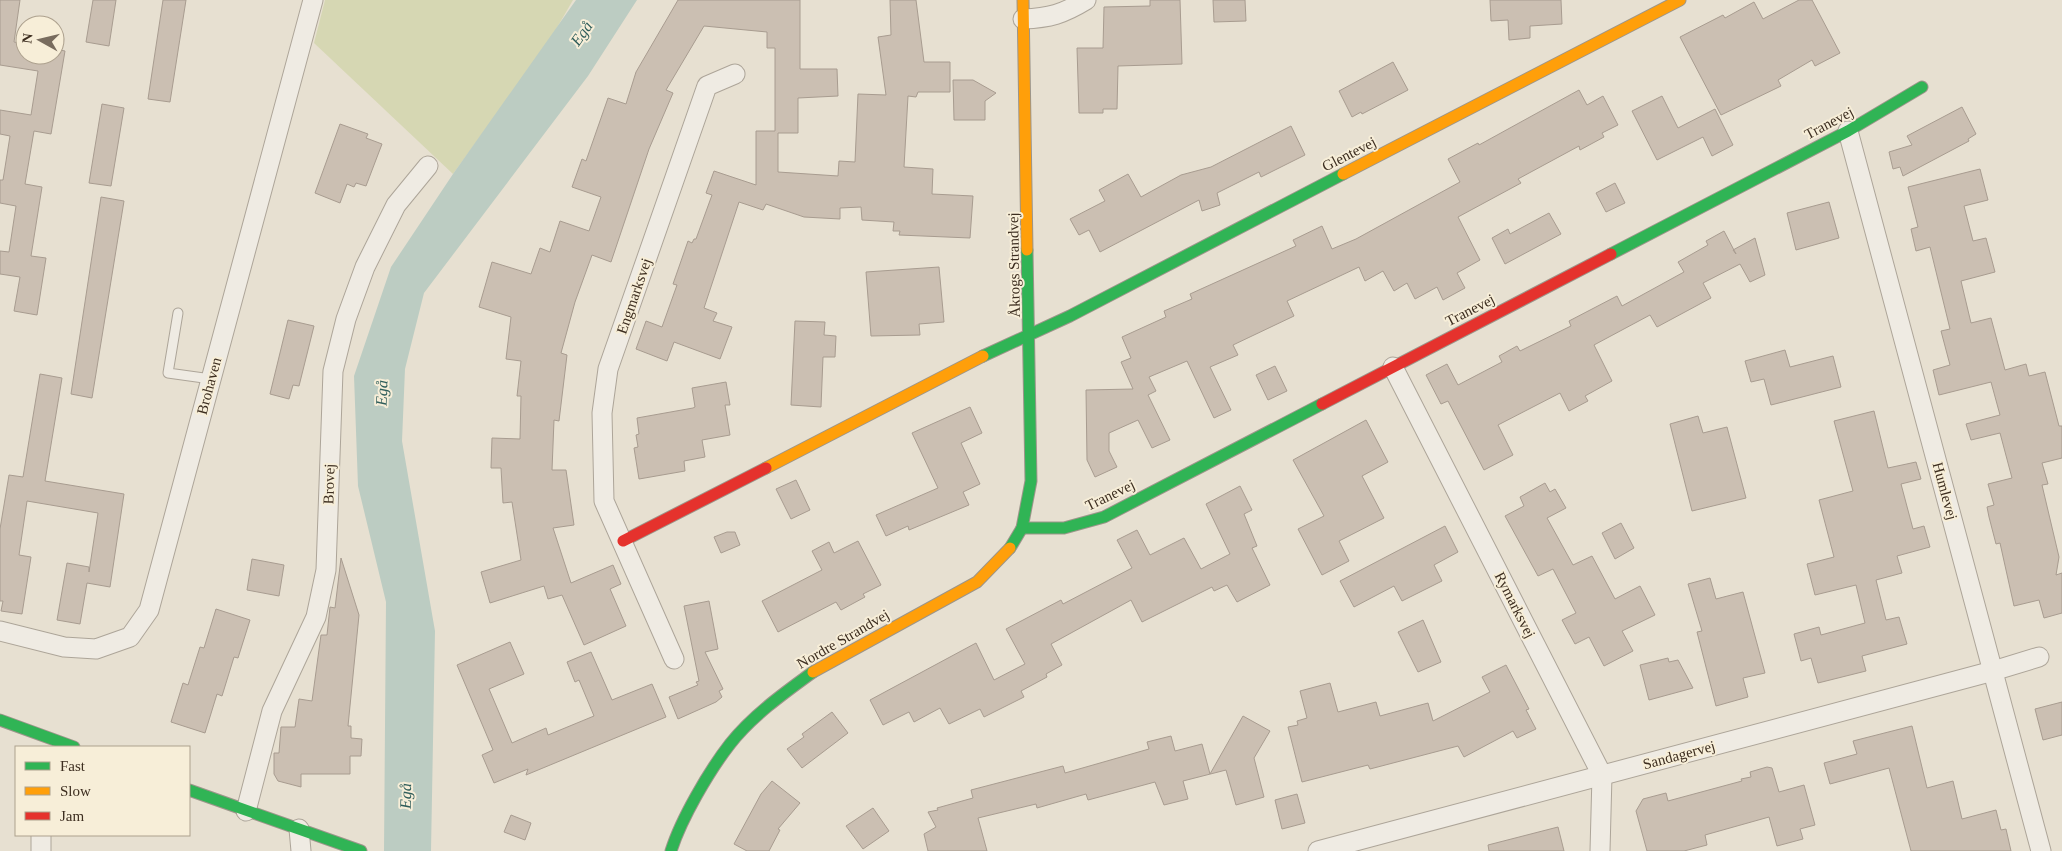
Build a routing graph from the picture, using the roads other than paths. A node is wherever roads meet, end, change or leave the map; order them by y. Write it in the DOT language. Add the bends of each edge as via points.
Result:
graph roads {
  1 [pos="313,0"];
  2 [pos="1023,0"];
  3 [pos="1086,0"];
  4 [pos="1680,0"];
  5 [pos="1023,19"];
  6 [pos="735,74"];
  7 [pos="1922,87"];
  8 [pos="1848,131"];
  9 [pos="428,166"];
  10 [pos="178,313"];
  11 [pos="1030,332"];
  12 [pos="1393,367"];
  13 [pos="211,380"];
  14 [pos="1022,528"];
  15 [pos="622,541"];
  16 [pos="0,631"];
  17 [pos="2039,657"];
  18 [pos="674,659"];
  19 [pos="1994,671"];
  20 [pos="0,720"];
  21 [pos="39,741"];
  22 [pos="68,746"];
  23 [pos="1602,775"];
  24 [pos="190,790"];
  25 [pos="246,811"];
  26 [pos="299,830"];
  27 [pos="41,836"];
  28 [pos="41,851"];
  29 [pos="300,851"];
  30 [pos="361,851"];
  31 [pos="671,851"];
  32 [pos="1318,851"];
  33 [pos="1600,851"];
  34 [pos="2041,851"];
  1 -- 13 [label="street, Brohaven"];
  2 -- 5 [label="street, Åkrogs Strandvej"];
  3 -- 5 [label="street" via="1049,18"];
  4 -- 11 [label="street, Glentevej" via="1078,311"];
  5 -- 11 [label="street, Åkrogs Strandvej"];
  6 -- 15 [label="street, Engmarksvej" via="708,86 608,369 602,413 604,501"];
  7 -- 8 [label="street, Tranevej"];
  8 -- 12 [label="street, Tranevej"];
  8 -- 19 [label="street, Humlevej"];
  9 -- 25 [label="street, Brovej" via="396,205 365,267 346,319 333,371 326,570 316,617 272,711"];
  10 -- 13 [label="lane" via="168,373"];
  11 -- 14 [label="street, Åkrogs Strandvej" via="1031,481"];
  11 -- 15 [label="street"];
  12 -- 14 [label="street, Tranevej" via="1104,517 1072,529"];
  12 -- 23 [label="street, Rymarksvej"];
  13 -- 16 [label="street, Brohaven" via="149,610 130,637 88,649 64,647"];
  14 -- 31 [label="street, Nordre Strandvej" via="1007,553 977,582 820,666 776,699 730,744 699,793"];
  15 -- 18 [label="street, Engmarksvej"];
  17 -- 19 [label="street, Sandagervej"];
  19 -- 23 [label="street, Sandagervej"];
  19 -- 34 [label="street, Humlevej"];
  20 -- 21 [label="street"];
  21 -- 22 [label="street"];
  23 -- 32 [label="street, Sandagervej"];
  23 -- 33 [label="street, Rymarksvej"];
  24 -- 25 [label="street"];
  25 -- 26 [label="street"];
  26 -- 29 [label="street"];
  26 -- 30 [label="street"];
  27 -- 28 [label="street"];
}
